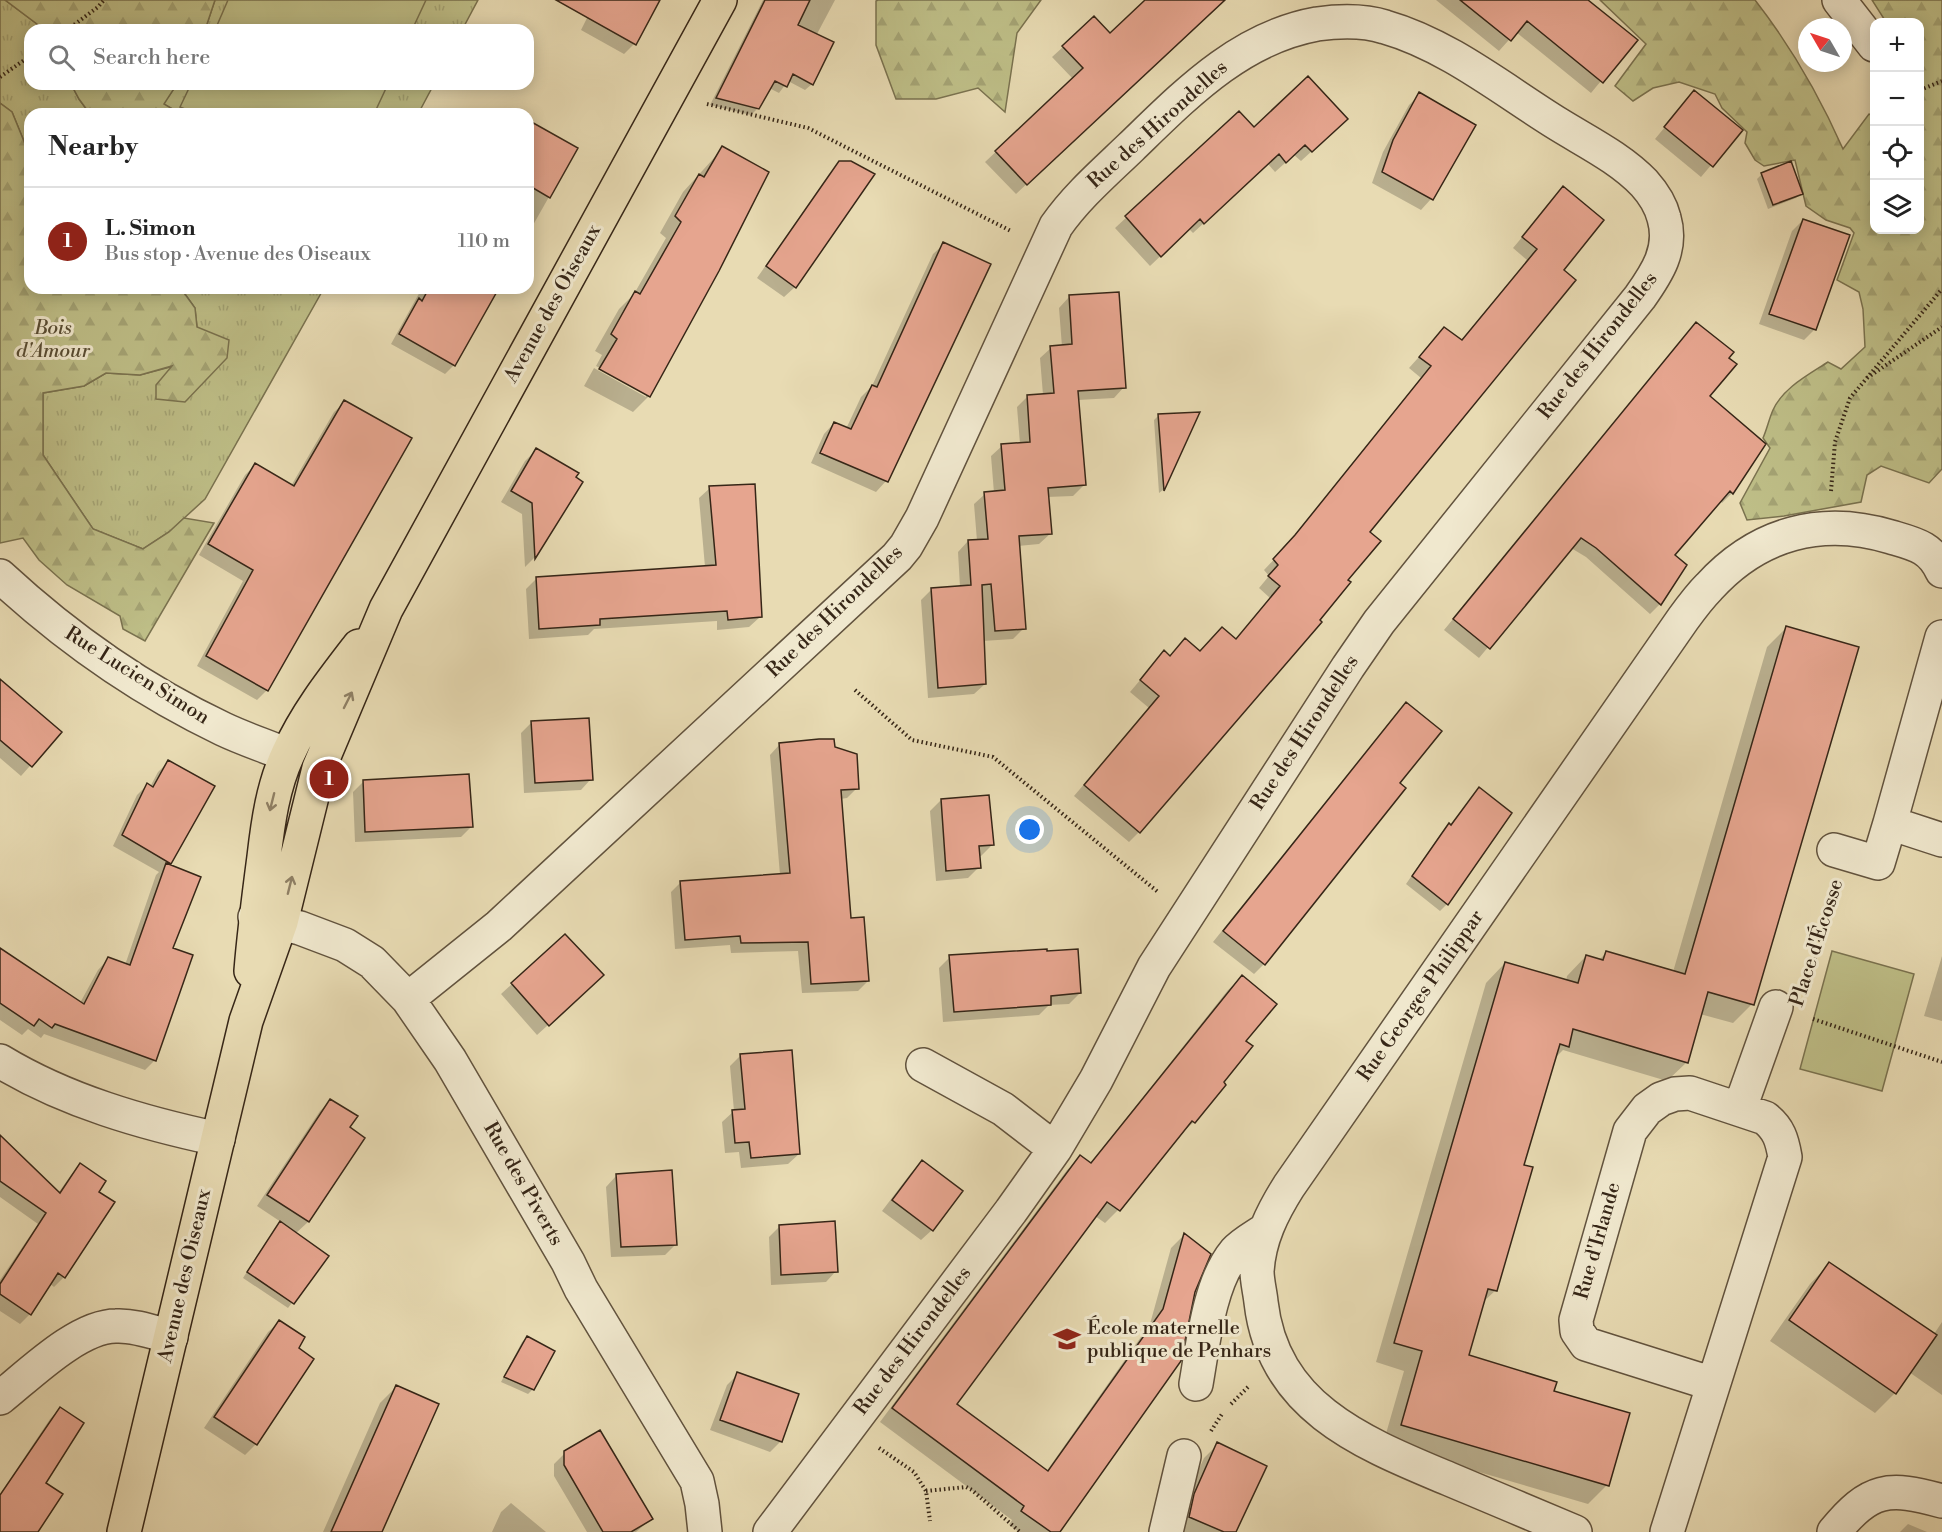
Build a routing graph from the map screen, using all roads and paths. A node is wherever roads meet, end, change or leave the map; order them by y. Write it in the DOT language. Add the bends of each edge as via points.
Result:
graph roads {
  1 [pos="104,0"];
  2 [pos="720,0"];
  3 [pos="1839,0"];
  4 [pos="75,24"];
  5 [pos="1870,39"];
  6 [pos="24,60"];
  7 [pos="0,77"];
  8 [pos="1942,81"];
  9 [pos="1924,88"];
  10 [pos="698,101"];
  11 [pos="999,225"];
  12 [pos="1942,289"];
  13 [pos="1942,327"];
  14 [pos="1862,382"];
  15 [pos="1829,528"];
  16 [pos="1942,571"];
  17 [pos="0,576"];
  18 [pos="386,609"];
  19 [pos="1942,637"];
  20 [pos="855,690"];
  21 [pos="287,755"];
  22 [pos="1890,824"];
  23 [pos="1942,840"];
  24 [pos="1840,852"];
  25 [pos="1187,915"];
  26 [pos="268,920"];
  27 [pos="408,999"];
  28 [pos="1787,1011"];
  29 [pos="0,1061"];
  30 [pos="1942,1062"];
  31 [pos="923,1065"];
  32 [pos="1740,1108"];
  33 [pos="218,1139"];
  34 [pos="1055,1149"];
  35 [pos="1265,1230"];
  36 [pos="171,1337"];
  37 [pos="1278,1360"];
  38 [pos="1196,1384"];
  39 [pos="1713,1384"];
  40 [pos="0,1398"];
  41 [pos="1229,1406"];
  42 [pos="1224,1412"];
  43 [pos="1210,1434"];
  44 [pos="875,1445"];
  45 [pos="1184,1456"];
  46 [pos="926,1491"];
  47 [pos="1942,1501"];
  48 [pos="930,1521"];
  49 [pos="124,1532"];
  50 [pos="705,1532"];
  51 [pos="770,1532"];
  52 [pos="1020,1532"];
  53 [pos="1166,1532"];
  54 [pos="1575,1532"];
  55 [pos="1667,1532"];
  56 [pos="1834,1532"];
  1 -- 4 [label="path"];
  2 -- 18 [label="main road, Avenue des Oiseaux"];
  3 -- 5 [label="street"];
  6 -- 7 [label="path"];
  8 -- 9 [label="path"];
  10 -- 11 [label="path" via="808,128"];
  12 -- 14 [label="path"];
  13 -- 14 [label="path"];
  14 -- 15 [label="path" via="1850,398 1835,442"];
  15 -- 16 [label="street, Rue Georges Philippar" via="1860,529 1923,548"];
  15 -- 35 [label="street, Rue Georges Philippar" via="1774,539 1709,586 1289,1186"];
  17 -- 21 [label="street, Rue Lucien Simon" via="97,656 191,713"];
  18 -- 21 [label="main road, Avenue des Oiseaux" via="320,696"];
  26 -- 18 [label="main road, Avenue des Oiseaux, one-way" via="319,768"];
  19 -- 22 [label="street, Place d'Écosse"];
  20 -- 25 [label="path" via="912,740 993,757"];
  21 -- 26 [label="main road, Avenue des Oiseaux, one-way" via="267,826"];
  22 -- 23 [label="street"];
  22 -- 24 [label="street, Place d'Écosse" via="1878,863"];
  24 -- 28 [label="path, Place d'Écosse"];
  25 -- 27 [label="street, Rue des Hirondelles" via="1379,622 1640,297 1658,272 1666,250 1667,232 1656,199 1626,167 1475,70 1436,49 1366,22 1317,24 1258,43 1239,54 1191,90 1083,193 1056,226 906,546 499,926"];
  25 -- 34 [label="street, Rue des Hirondelles"];
  26 -- 27 [label="street, Rue des Piverts" via="327,937 362,954"];
  26 -- 33 [label="main road, Avenue des Oiseaux"];
  27 -- 50 [label="street, Rue des Piverts" via="450,1060 697,1481"];
  28 -- 30 [label="path"];
  28 -- 32 [label="street"];
  29 -- 33 [label="street" via="47,1087 80,1099 170,1129"];
  31 -- 34 [label="street" via="1003,1109"];
  32 -- 39 [label="street, Rue d'Irlande" via="1774,1126 1785,1157"];
  32 -- 39 [label="street, Rue d'Irlande" via="1690,1093 1675,1094 1661,1099 1637,1121 1630,1131 1576,1320 1577,1331 1586,1344"];
  33 -- 36 [label="main road, Avenue des Oiseaux"];
  34 -- 51 [label="street, Rue des Hirondelles"];
  35 -- 37 [label="street, Rue Georges Philippar" via="1257,1271 1265,1327"];
  35 -- 38 [label="street" via="1235,1253 1225,1270 1208,1315"];
  36 -- 40 [label="street" via="125,1326 95,1331 62,1347"];
  36 -- 49 [label="main road, Avenue des Oiseaux"];
  37 -- 41 [label="path"];
  37 -- 54 [label="street, Rue Georges Philippar" via="1305,1397 1352,1435"];
  39 -- 55 [label="street, Rue d'Irlande"];
  42 -- 43 [label="path"];
  44 -- 46 [label="path" via="914,1472"];
  45 -- 53 [label="street"];
  46 -- 48 [label="path"];
  46 -- 52 [label="path" via="966,1487"];
  47 -- 56 [label="street" via="1882,1492 1861,1503"];
}
